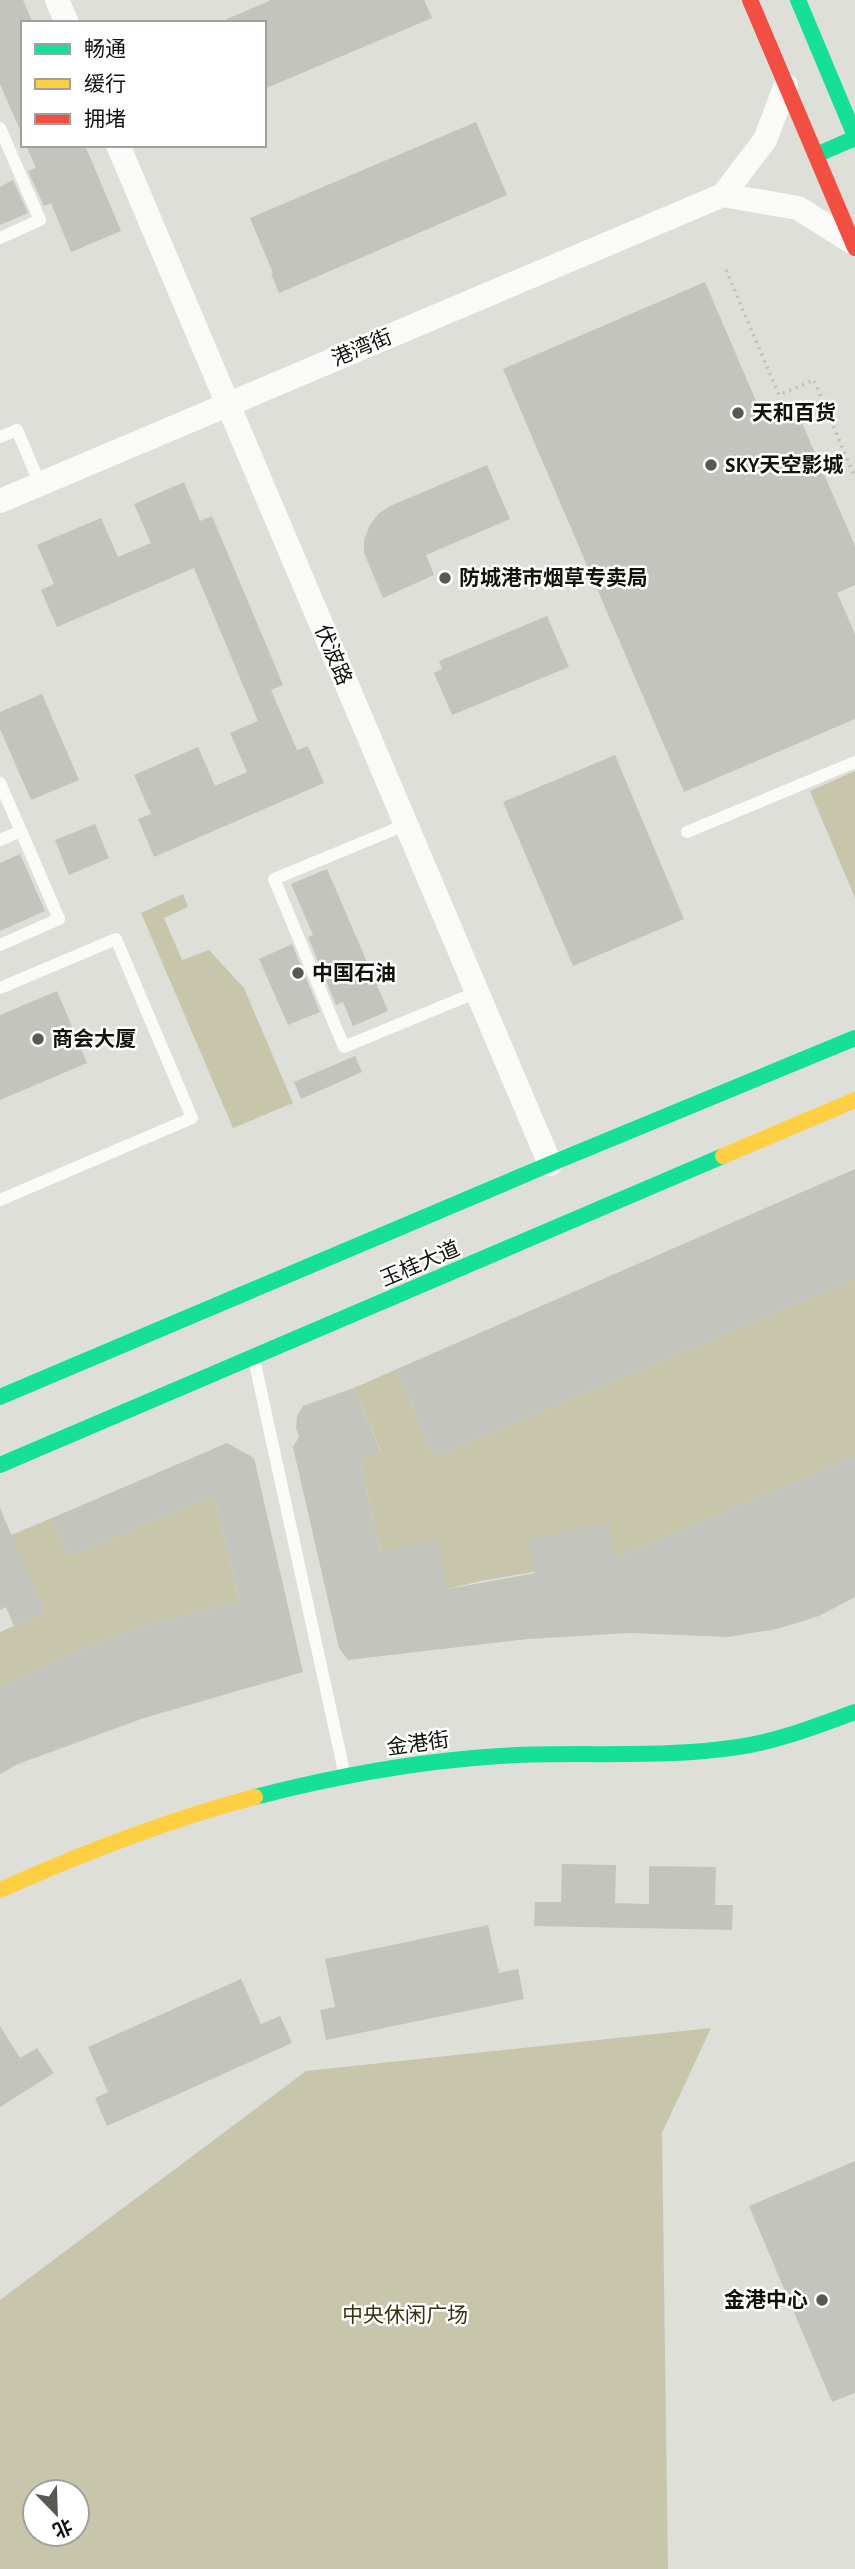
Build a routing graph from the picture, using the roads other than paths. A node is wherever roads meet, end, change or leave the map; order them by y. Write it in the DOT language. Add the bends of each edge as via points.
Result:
graph roads {
  1 [pos="57,0"];
  2 [pos="750,0"];
  3 [pos="798,0"];
  4 [pos="66,21"];
  5 [pos="786,85"];
  6 [pos="0,128"];
  7 [pos="855,137"];
  8 [pos="119,147"];
  9 [pos="816,155"];
  10 [pos="723,195"];
  11 [pos="0,237"];
  12 [pos="854,245"];
  13 [pos="227,406"];
  14 [pos="0,437"];
  15 [pos="40,484"];
  16 [pos="0,501"];
  17 [pos="855,762"];
  18 [pos="0,783"];
  19 [pos="405,825"];
  20 [pos="21,831"];
  21 [pos="687,832"];
  22 [pos="0,840"];
  23 [pos="0,945"];
  24 [pos="0,988"];
  25 [pos="477,992"];
  26 [pos="855,1038"];
  27 [pos="855,1100"];
  28 [pos="550,1164"];
  29 [pos="0,1199"];
  30 [pos="254,1358"];
  31 [pos="0,1397"];
  32 [pos="0,1465"];
  33 [pos="855,1712"];
  34 [pos="345,1776"];
  35 [pos="0,1890"];
  1 -- 4 [label="street"];
  2 -- 5 [label="main road"];
  3 -- 7 [label="main road"];
  5 -- 9 [label="main road"];
  5 -- 10 [label="street" via="765,140"];
  6 -- 11 [label="lane" via="40,220"];
  7 -- 9 [label="main road"];
  8 -- 13 [label="street, 伏波路"];
  9 -- 12 [label="main road"];
  10 -- 12 [label="street" via="798,208"];
  10 -- 13 [label="street, 港湾街"];
  13 -- 15 [label="street, 港湾街"];
  13 -- 19 [label="street, 伏波路"];
  14 -- 15 [label="lane" via="17,430"];
  15 -- 16 [label="street, 港湾街"];
  17 -- 21 [label="lane"];
  18 -- 20 [label="lane"];
  19 -- 25 [label="street, 伏波路"];
  19 -- 25 [label="lane" via="274,879 344,1047"];
  20 -- 22 [label="lane"];
  20 -- 23 [label="lane" via="59,919"];
  24 -- 29 [label="lane" via="116,939 192,1118"];
  25 -- 28 [label="street, 伏波路"];
  26 -- 28 [label="main road, 玉桂大道"];
  27 -- 30 [label="main road, 玉桂大道"];
  28 -- 31 [label="main road, 玉桂大道"];
  30 -- 32 [label="main road, 玉桂大道"];
  30 -- 34 [label="lane"];
  33 -- 34 [label="main road, 金港街" via="801,1733 724,1748 537,1753"];
  34 -- 35 [label="main road, 金港街" via="182,1818 99,1847"];
}
